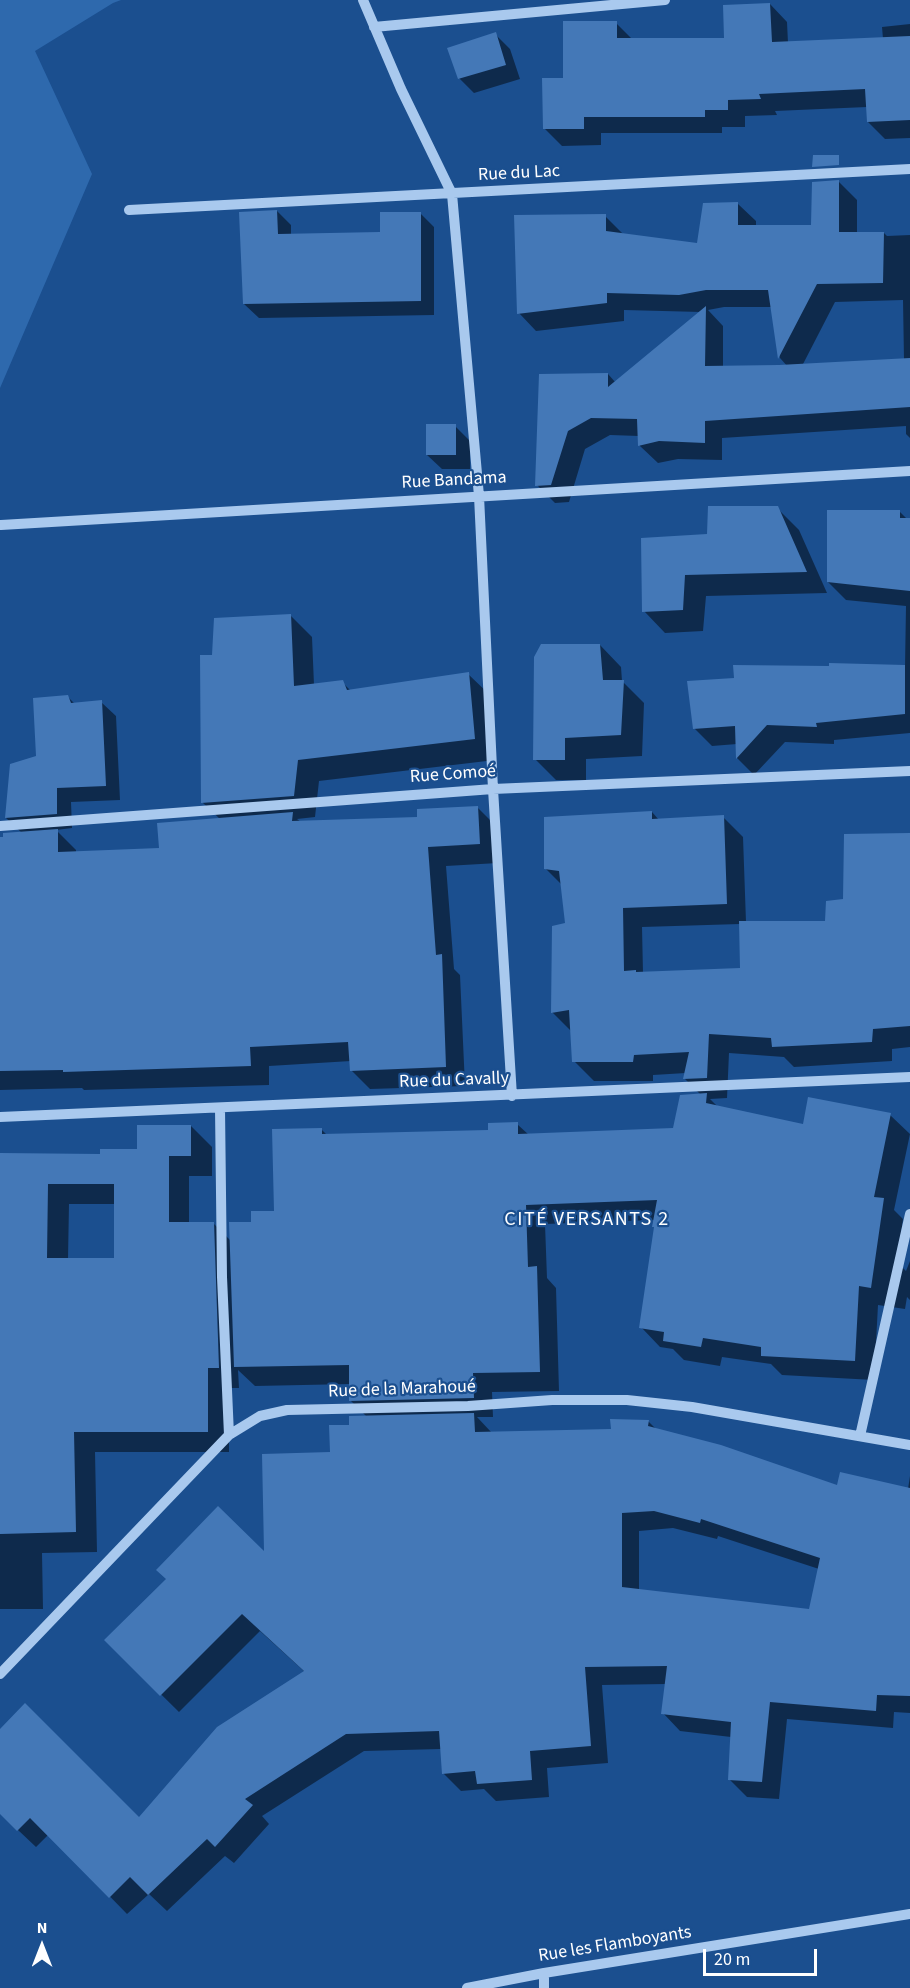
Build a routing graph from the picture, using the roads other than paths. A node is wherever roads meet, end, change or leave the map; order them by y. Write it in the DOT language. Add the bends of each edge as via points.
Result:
graph roads {
  1 [pos="363,0"];
  2 [pos="665,0"];
  3 [pos="374,27"];
  4 [pos="910,169"];
  5 [pos="452,194"];
  6 [pos="129,210"];
  7 [pos="910,471"];
  8 [pos="479,496"];
  9 [pos="1,525"];
  10 [pos="910,771"];
  11 [pos="493,789"];
  12 [pos="0,826"];
  13 [pos="910,1077"];
  14 [pos="512,1096"];
  15 [pos="220,1108"];
  16 [pos="0,1117"];
  17 [pos="910,1214"];
  18 [pos="229,1435"];
  19 [pos="860,1436"];
  20 [pos="910,1445"];
  21 [pos="0,1674"];
  22 [pos="910,1914"];
  23 [pos="544,1973"];
  24 [pos="467,1988"];
  25 [pos="544,1988"];
  1 -- 3 [label="street"];
  2 -- 3 [label="street"];
  3 -- 5 [label="street"];
  4 -- 5 [label="street, Rue du Lac"];
  5 -- 6 [label="street, Rue du Lac"];
  5 -- 8 [label="street"];
  7 -- 8 [label="street, Rue Bandama"];
  8 -- 9 [label="street, Rue Bandama"];
  8 -- 11 [label="street"];
  10 -- 11 [label="street, Rue Comoé"];
  11 -- 12 [label="street, Rue Comoé"];
  11 -- 14 [label="street"];
  13 -- 14 [label="street, Rue du Cavally"];
  14 -- 15 [label="street, Rue du Cavally"];
  15 -- 16 [label="street, Rue du Cavally"];
  15 -- 18 [label="street"];
  17 -- 19 [label="street"];
  18 -- 19 [label="street, Rue de la Marahoué" via="260,1416 287,1410 627,1400 692,1407"];
  18 -- 21 [label="street, Rue de la Marahoué"];
  19 -- 20 [label="street, Rue de la Marahoué"];
  22 -- 23 [label="street, Rue les Flamboyants"];
  23 -- 24 [label="street, Rue les Flamboyants"];
  23 -- 25 [label="street"];
}
